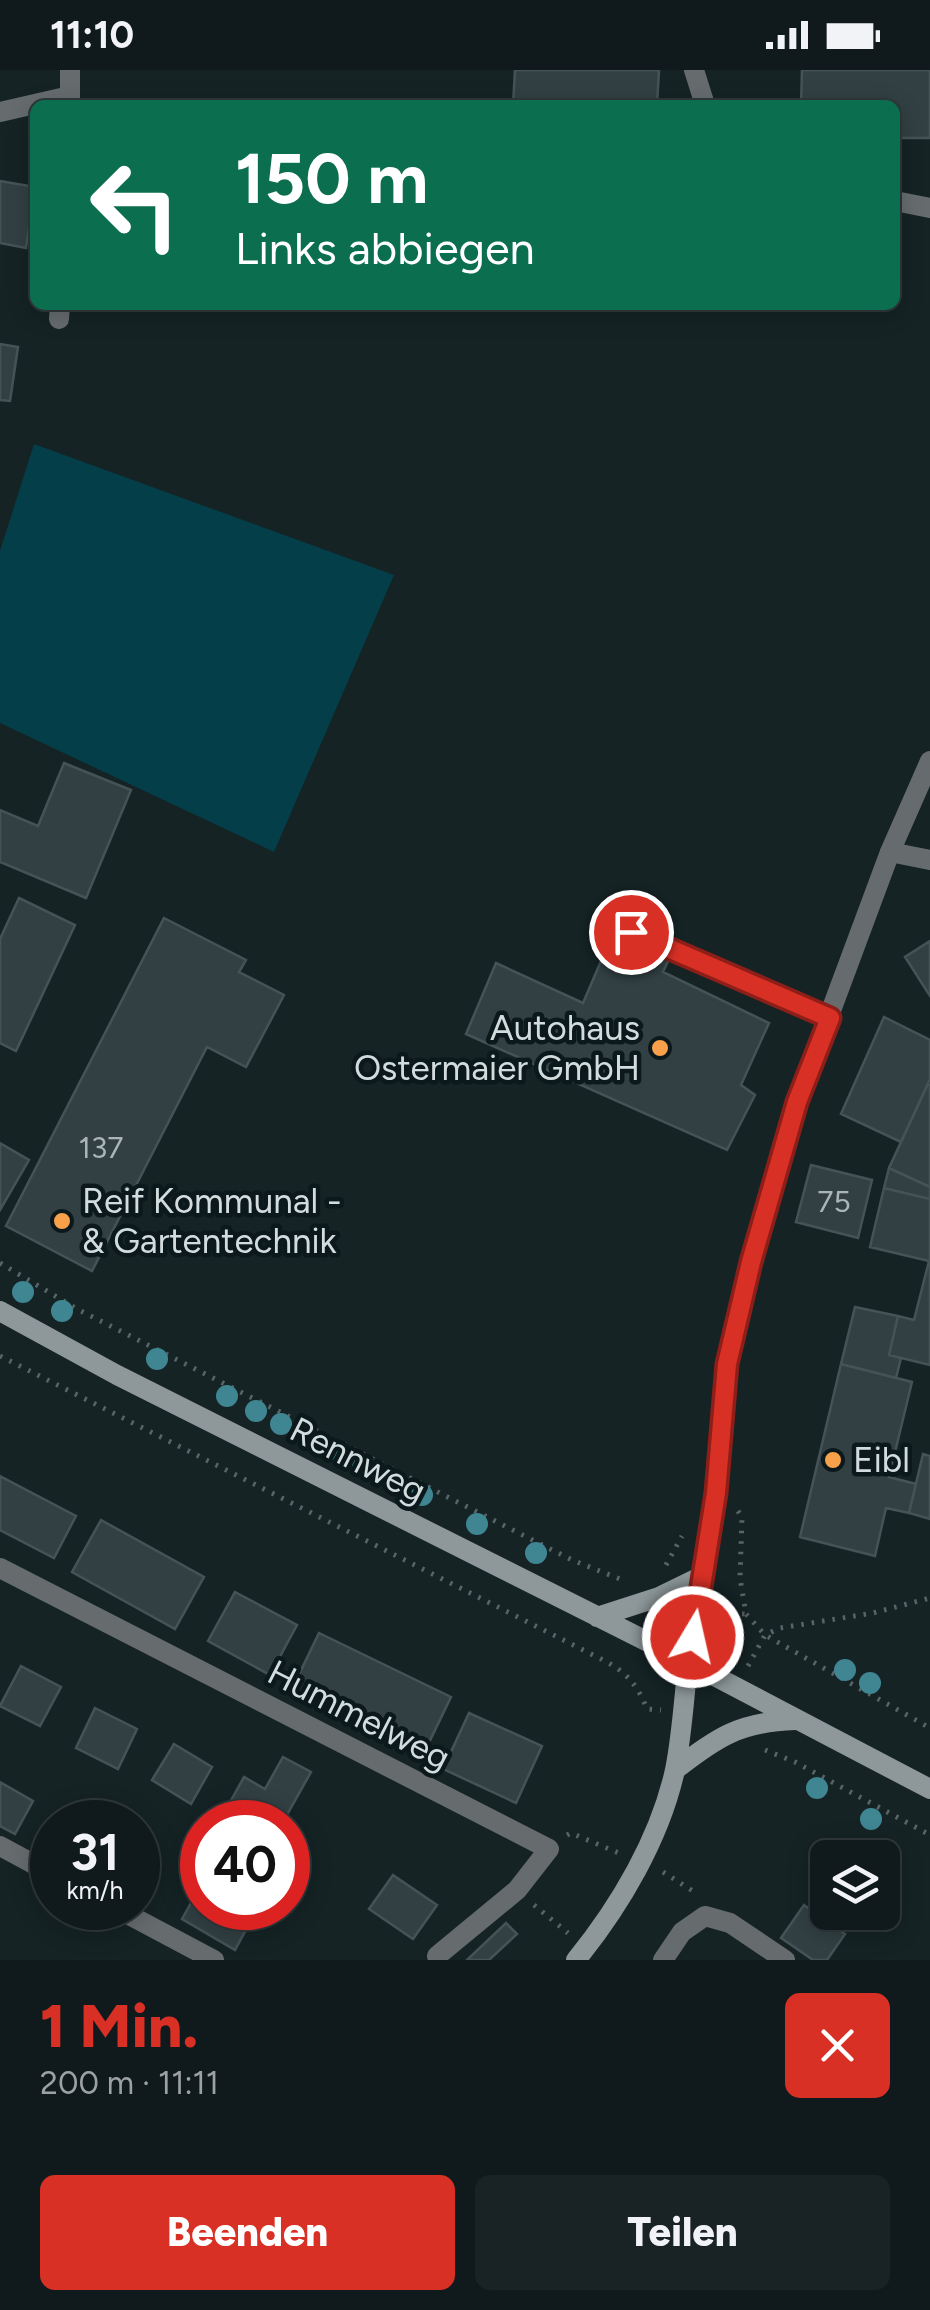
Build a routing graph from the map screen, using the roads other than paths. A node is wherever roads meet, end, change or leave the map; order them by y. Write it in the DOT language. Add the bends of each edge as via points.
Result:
graph roads {
  1 [pos="70,70"];
  2 [pos="694,70"];
  3 [pos="70,100"];
  4 [pos="703,100"];
  5 [pos="30,107"];
  6 [pos="0,112"];
  7 [pos="900,203"];
  8 [pos="930,208"];
  9 [pos="930,761"];
  10 [pos="890,852"];
  11 [pos="930,860"];
  12 [pos="631,932"];
  13 [pos="830,1018"];
  14 [pos="0,1311"];
  15 [pos="0,1568"];
  16 [pos="702,1576"];
  17 [pos="598,1616"];
  18 [pos="688,1662"];
  19 [pos="797,1720"];
  20 [pos="675,1770"];
  21 [pos="930,1789"];
  22 [pos="0,1846"];
  23 [pos="30,1862"];
  24 [pos="157,1930"];
  25 [pos="581,1954"];
  26 [pos="437,1956"];
  27 [pos="214,1960"];
  28 [pos="663,1960"];
  29 [pos="784,1960"];
  1 -- 3 [label="street"];
  2 -- 4 [label="street"];
  5 -- 6 [label="street"];
  7 -- 8 [label="street"];
  9 -- 10 [label="street"];
  10 -- 11 [label="street"];
  10 -- 13 [label="street"];
  12 -- 13 [label="lane"];
  13 -- 16 [label="street" via="797,1102 727,1364"];
  14 -- 17 [label="main road, Rennweg"];
  15 -- 26 [label="street, Hummelweg" via="549,1849 516,1890"];
  16 -- 17 [label="main road"];
  16 -- 18 [label="street"];
  17 -- 18 [label="main road, Rennweg"];
  18 -- 19 [label="main road, Rennweg"];
  18 -- 20 [label="main road"];
  19 -- 20 [label="main road" via="737,1728"];
  19 -- 21 [label="main road, Rennweg"];
  20 -- 25 [label="main road" via="640,1863"];
  22 -- 23 [label="street"];
  24 -- 27 [label="street"];
  28 -- 29 [label="street" via="682,1932 705,1916 730,1923"];
}
